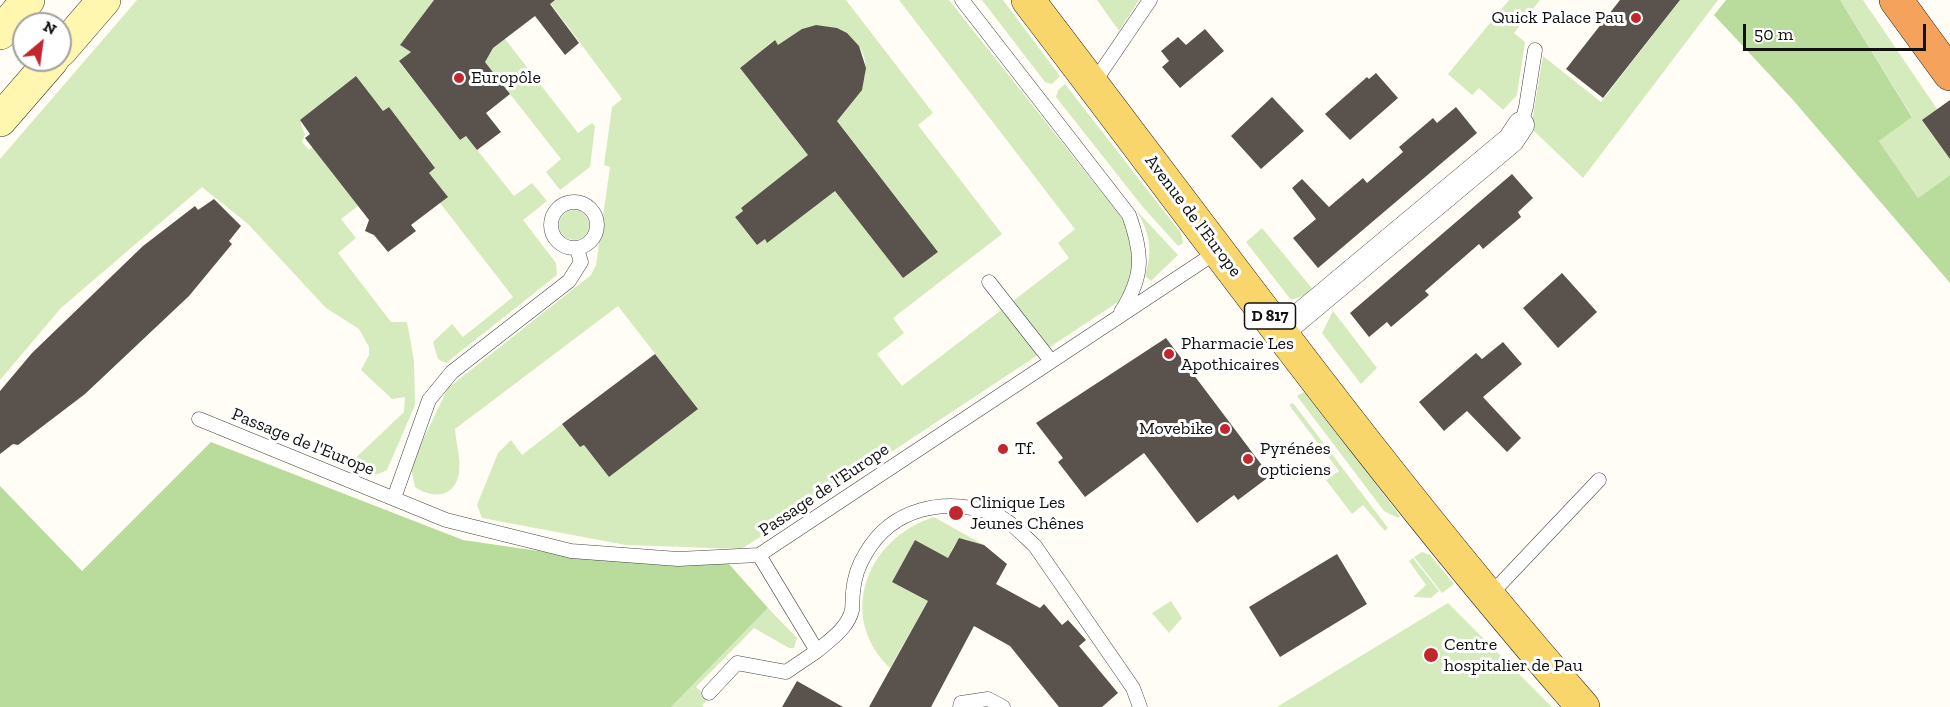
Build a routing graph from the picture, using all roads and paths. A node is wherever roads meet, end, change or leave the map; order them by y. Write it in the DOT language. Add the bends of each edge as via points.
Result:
graph roads {
  1 [pos="28,0"];
  2 [pos="104,0"];
  3 [pos="962,0"];
  4 [pos="1028,0"];
  5 [pos="1150,0"];
  6 [pos="1896,0"];
  7 [pos="0,33"];
  8 [pos="72,37"];
  9 [pos="1535,50"];
  10 [pos="42,72"];
  11 [pos="1950,74"];
  12 [pos="1093,84"];
  13 [pos="0,120"];
  14 [pos="1521,125"];
  15 [pos="577,249"];
  16 [pos="1219,250"];
  17 [pos="989,282"];
  18 [pos="1118,317"];
  19 [pos="1282,332"];
  20 [pos="1051,361"];
  21 [pos="199,419"];
  22 [pos="1599,480"];
  23 [pos="394,498"];
  24 [pos="759,555"];
  25 [pos="1489,597"];
  26 [pos="1515,629"];
  27 [pos="817,651"];
  28 [pos="709,693"];
  29 [pos="960,707"];
  30 [pos="1003,707"];
  31 [pos="1140,707"];
  32 [pos="1583,707"];
  33 [pos="1609,707"];
  1 -- 7 [label="main road"];
  2 -- 8 [label="main road"];
  3 -- 18 [label="lane" via="1129,215 1140,246 1139,261 1133,293"];
  4 -- 12 [label="main road, Avenue de l'Europe / D 817"];
  5 -- 12 [label="lane"];
  6 -- 11 [label="highway"];
  9 -- 14 [label="lane"];
  10 -- 13 [label="main road"];
  12 -- 16 [label="main road, Avenue de l'Europe / D 817"];
  14 -- 19 [label="street" via="1511,140"];
  15 -- 23 [label="lane" via="581,262 569,280 452,372 429,400"];
  16 -- 18 [label="lane, Passage de l'Europe"];
  16 -- 19 [label="main road, Avenue de l'Europe / D 817"];
  17 -- 20 [label="lane"];
  18 -- 20 [label="lane, Passage de l'Europe"];
  19 -- 25 [label="main road, Avenue de l'Europe / D 817"];
  20 -- 24 [label="lane, Passage de l'Europe"];
  21 -- 23 [label="lane, Passage de l'Europe"];
  22 -- 25 [label="lane"];
  23 -- 24 [label="lane, Passage de l'Europe" via="446,520 571,551 678,559"];
  24 -- 27 [label="lane"];
  25 -- 26 [label="main road, Avenue de l'Europe / D 817"];
  26 -- 32 [label="main road, Avenue de l'Europe / D 817"];
  26 -- 33 [label="main road, Avenue de l'Europe / D 817"];
  27 -- 28 [label="lane" via="786,672 737,663"];
  27 -- 31 [label="lane" via="837,635 852,611 858,571 879,536 912,512 936,506 963,507 993,513 1035,546 1133,688"];
  29 -- 30 [label="lane" via="962,703 987,699"];
}
